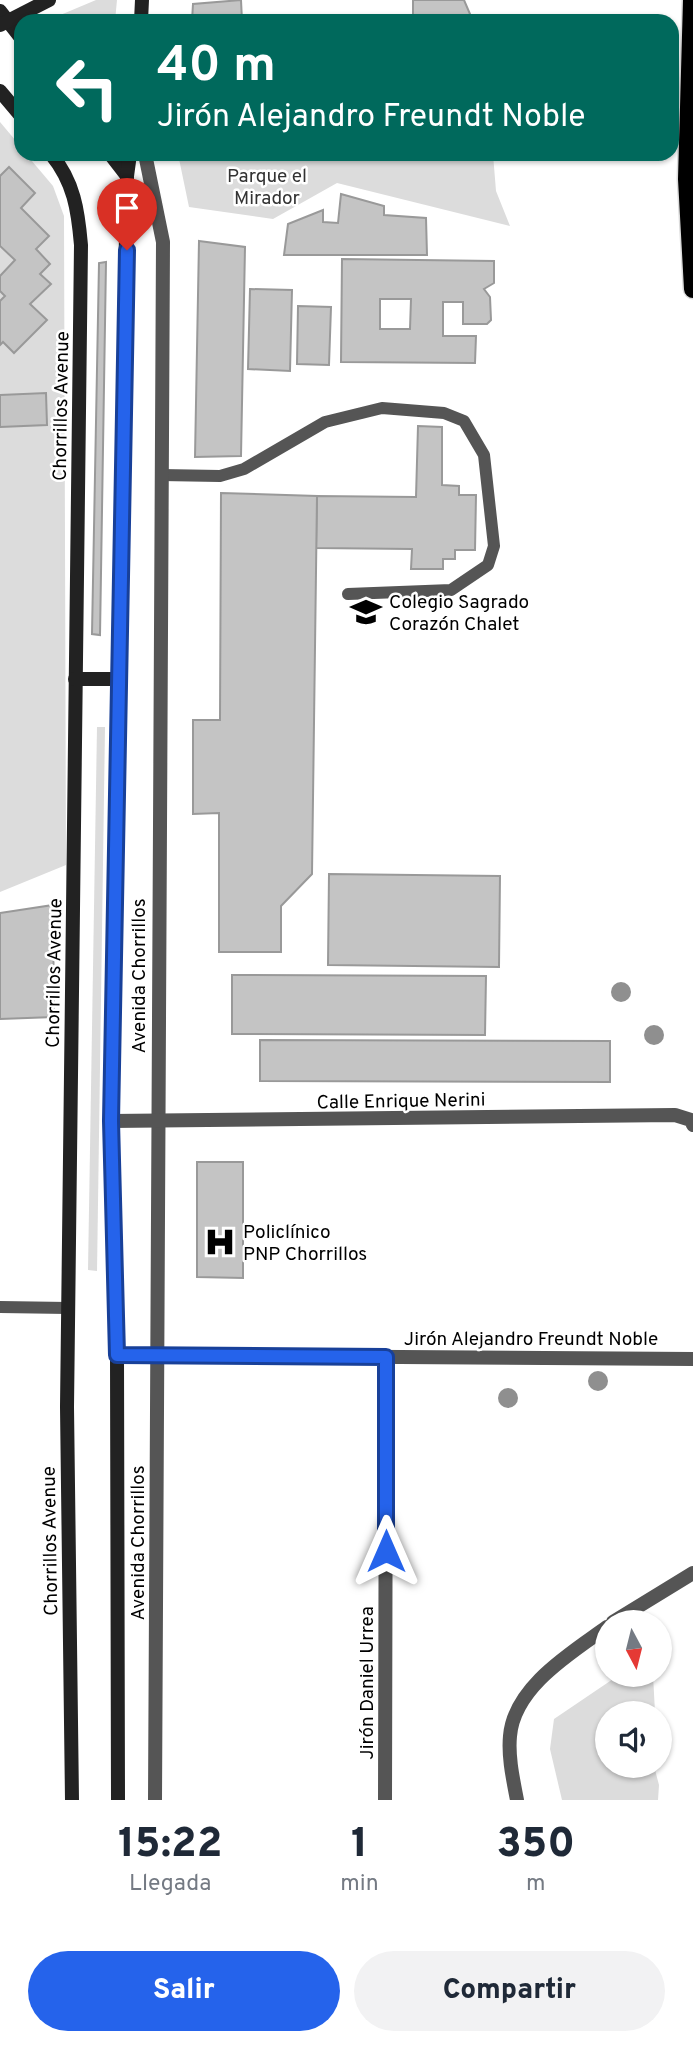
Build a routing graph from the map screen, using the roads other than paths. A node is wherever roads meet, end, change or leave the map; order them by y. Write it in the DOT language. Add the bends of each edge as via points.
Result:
graph roads {
  1 [pos="49,0"];
  2 [pos="692,0"];
  3 [pos="14,14"];
  4 [pos="0,91"];
  5 [pos="14,108"];
  6 [pos="56,161"];
  7 [pos="115,161"];
  8 [pos="129,161"];
  9 [pos="146,161"];
  10 [pos="127,176"];
  11 [pos="693,289"];
  12 [pos="161,475"];
  13 [pos="348,594"];
  14 [pos="75,679"];
  15 [pos="120,679"];
  16 [pos="111,1121"];
  17 [pos="156,1121"];
  18 [pos="692,1122"];
  19 [pos="0,1307"];
  20 [pos="68,1308"];
  21 [pos="117,1355"];
  22 [pos="157,1356"];
  23 [pos="386,1357"];
  24 [pos="693,1359"];
  25 [pos="693,1573"];
  26 [pos="633,1610"];
  27 [pos="595,1637"];
  28 [pos="72,1800"];
  29 [pos="118,1800"];
  30 [pos="155,1800"];
  31 [pos="385,1800"];
  32 [pos="517,1800"];
  1 -- 3 [label="main road"];
  2 -- 11 [label="main road" via="687,179"];
  4 -- 5 [label="main road"];
  6 -- 14 [label="main road, Chorrillos Avenue" via="77,205 81,245"];
  7 -- 10 [label="main road"];
  8 -- 10 [label="main road"];
  9 -- 12 [label="street, Avenida Chorrillos" via="163,242"];
  10 -- 15 [label="main road"];
  12 -- 13 [label="lane" via="219,476 244,469 325,422 382,408 444,413 464,421 484,455 494,546 488,565 451,590"];
  12 -- 17 [label="street, Avenida Chorrillos"];
  14 -- 15 [label="main road"];
  14 -- 20 [label="main road, Chorrillos Avenue"];
  15 -- 16 [label="main road"];
  16 -- 17 [label="street, Calle Enrique Nerini"];
  16 -- 21 [label="main road"];
  17 -- 18 [label="street, Calle Enrique Nerini" via="676,1115"];
  17 -- 22 [label="street, Avenida Chorrillos"];
  19 -- 20 [label="lane"];
  20 -- 28 [label="main road, Chorrillos Avenue"];
  21 -- 22 [label="street, Jirón Alejandro Freundt Noble"];
  21 -- 29 [label="main road"];
  22 -- 23 [label="street, Jirón Alejandro Freundt Noble"];
  22 -- 30 [label="street, Avenida Chorrillos"];
  23 -- 24 [label="street, Jirón Alejandro Freundt Noble"];
  23 -- 31 [label="street, Jirón Daniel Urrea"];
  25 -- 26 [label="street"];
  27 -- 32 [label="street" via="536,1685 518,1708 510,1737"];
}
